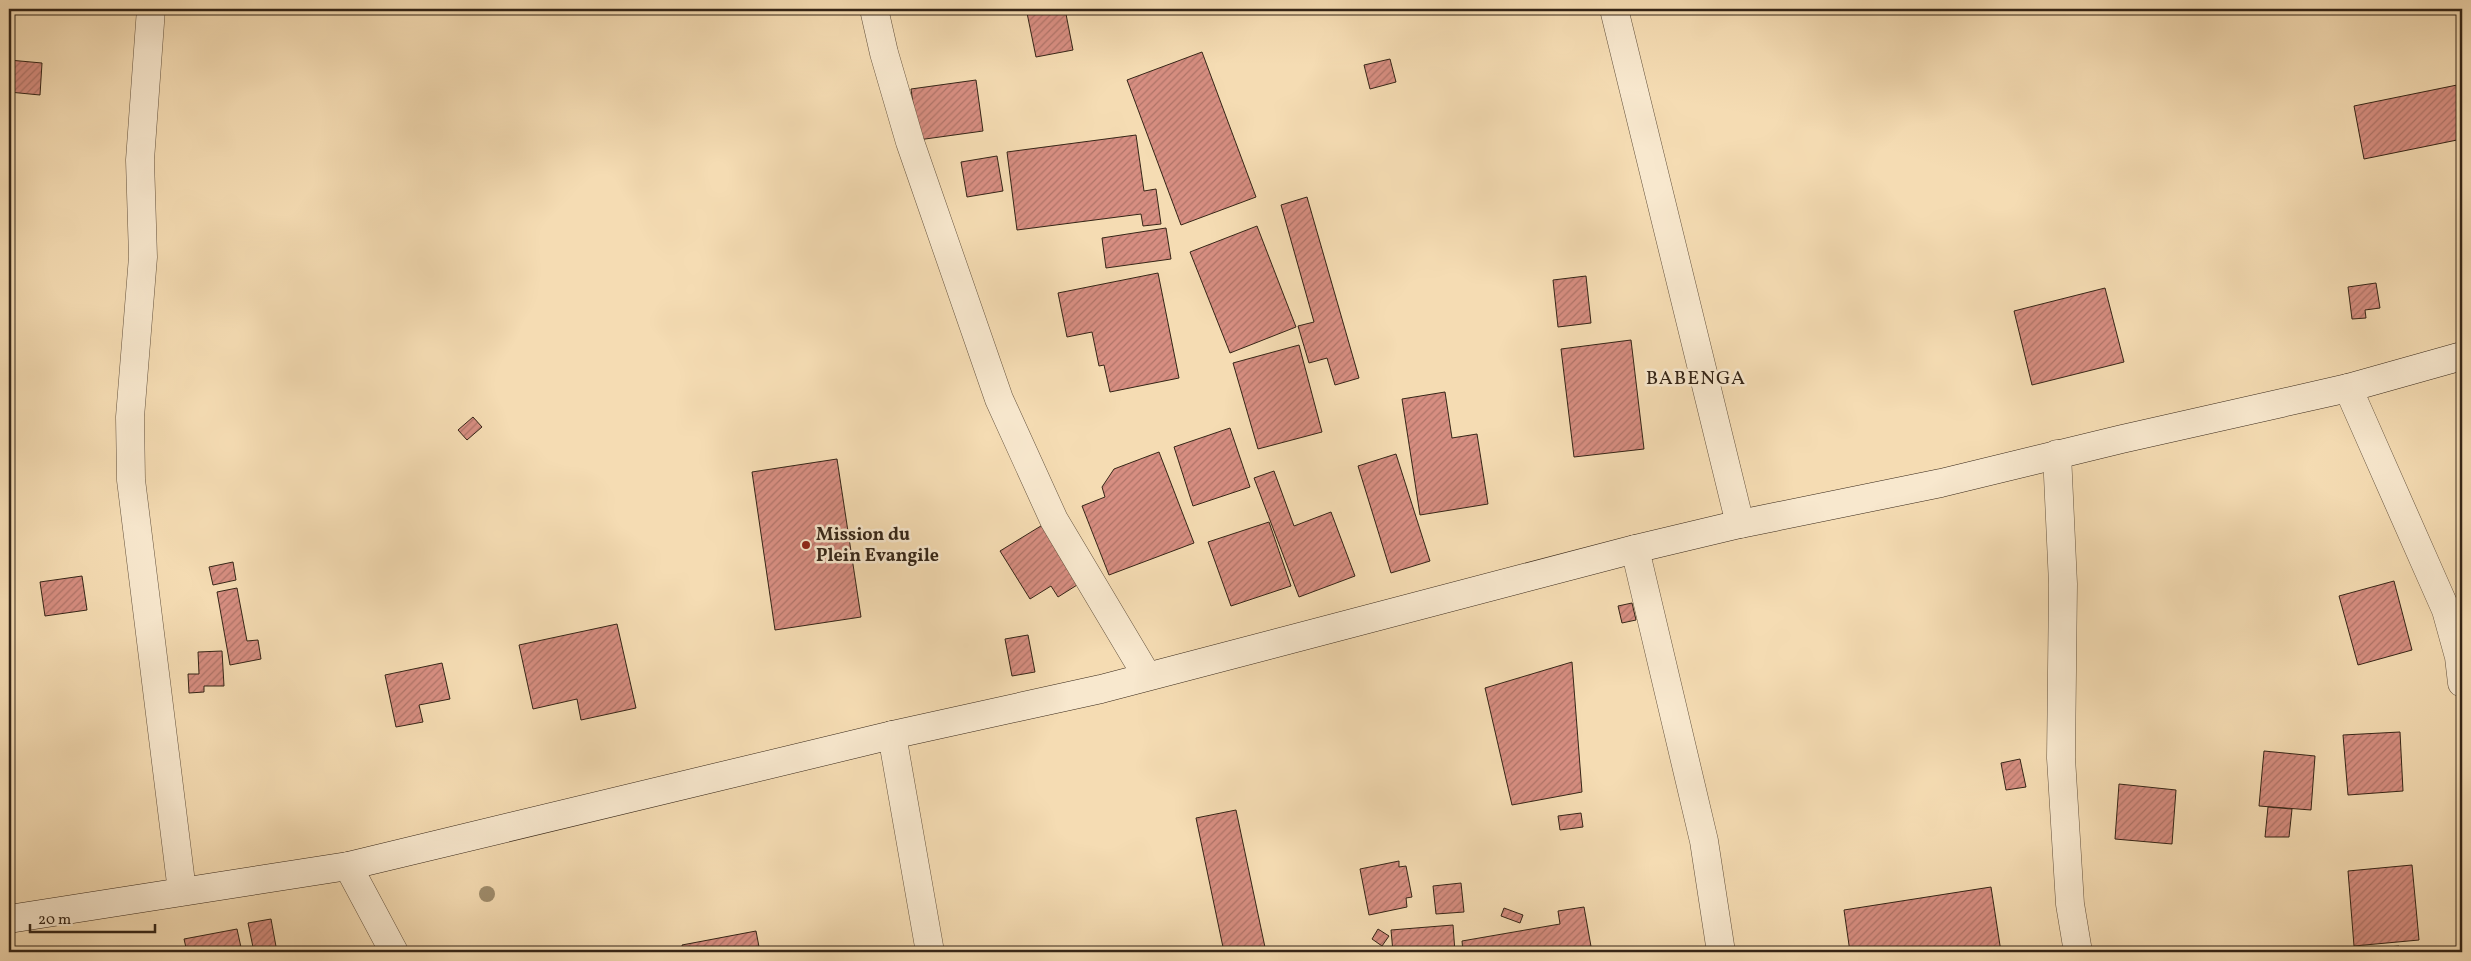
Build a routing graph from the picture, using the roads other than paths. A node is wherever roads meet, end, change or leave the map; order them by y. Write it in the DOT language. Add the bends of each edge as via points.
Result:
graph roads {
  1 [pos="151,9"];
  2 [pos="874,9"];
  3 [pos="1614,9"];
  4 [pos="2462,356"];
  5 [pos="2348,388"];
  6 [pos="2057,454"];
  7 [pos="1740,524"];
  8 [pos="1635,550"];
  9 [pos="1147,676"];
  10 [pos="2462,683"];
  11 [pos="892,735"];
  12 [pos="348,866"];
  13 [pos="182,891"];
  14 [pos="9,919"];
  15 [pos="394,952"];
  16 [pos="930,952"];
  17 [pos="1721,952"];
  18 [pos="2078,952"];
  1 -- 13 [label="street" via="140,160 143,257 130,417 130,480"];
  2 -- 9 [label="street" via="910,142 999,399 1054,520"];
  3 -- 7 [label="street"];
  4 -- 5 [label="street"];
  5 -- 6 [label="street"];
  5 -- 10 [label="street" via="2446,610 2459,657"];
  6 -- 7 [label="street" via="1941,483"];
  6 -- 18 [label="street" via="2063,584 2061,758 2070,904"];
  7 -- 8 [label="street"];
  8 -- 9 [label="street"];
  8 -- 17 [label="street" via="1704,841"];
  9 -- 11 [label="street"];
  11 -- 12 [label="street"];
  11 -- 16 [label="street"];
  12 -- 13 [label="street"];
  12 -- 15 [label="street"];
  13 -- 14 [label="street"];
}
